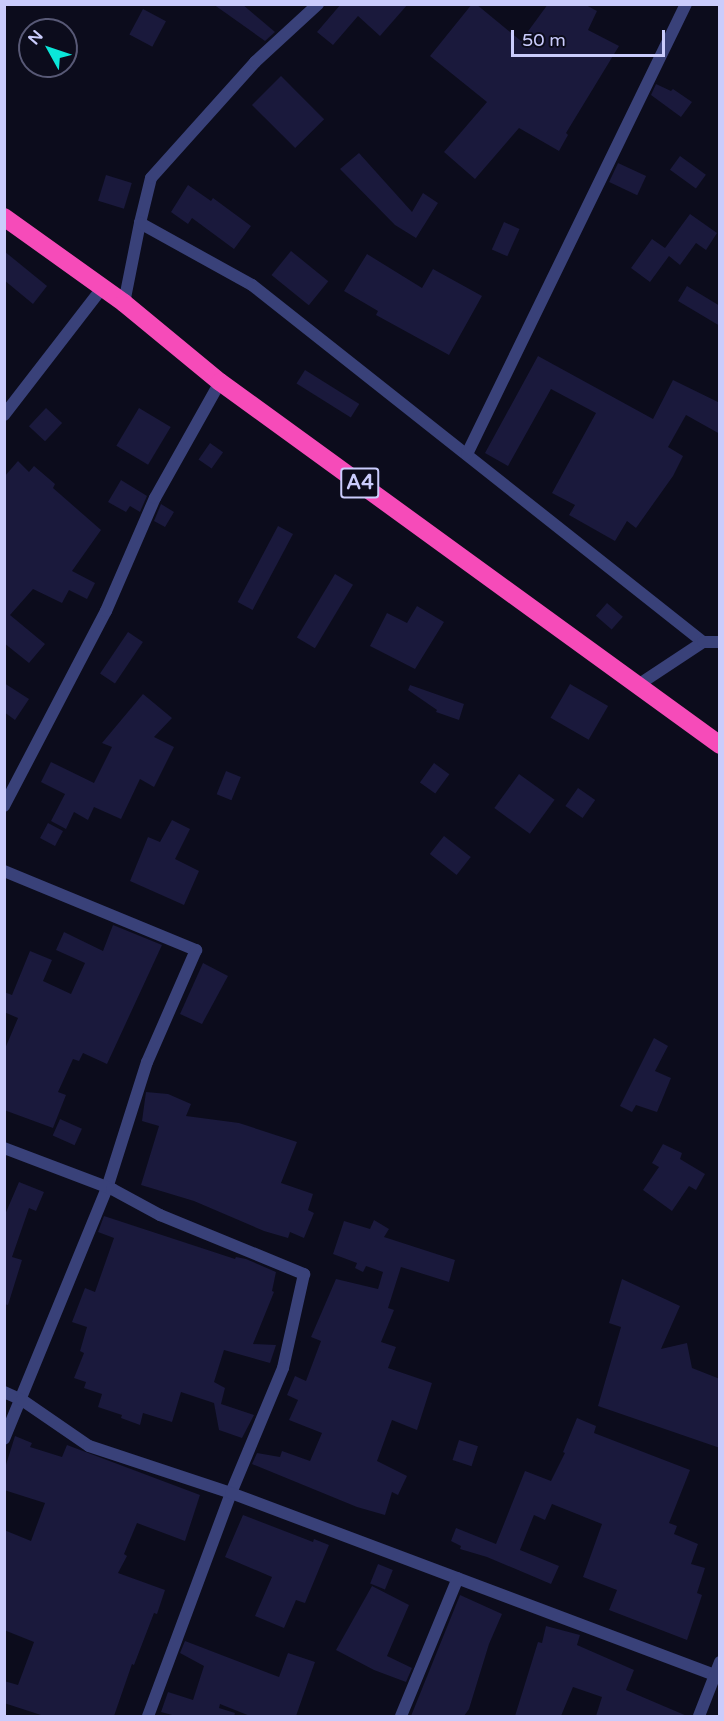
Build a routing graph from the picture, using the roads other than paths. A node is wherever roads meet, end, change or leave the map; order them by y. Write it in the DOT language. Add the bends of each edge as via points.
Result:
graph roads {
  1 [pos="318,4"];
  2 [pos="686,4"];
  3 [pos="4,217"];
  4 [pos="140,224"];
  5 [pos="102,288"];
  6 [pos="124,303"];
  7 [pos="220,382"];
  8 [pos="4,415"];
  9 [pos="467,454"];
  10 [pos="703,642"];
  11 [pos="720,642"];
  12 [pos="638,685"];
  13 [pos="720,745"];
  14 [pos="4,806"];
  15 [pos="4,872"];
  16 [pos="4,1148"];
  17 [pos="107,1188"];
  18 [pos="4,1392"];
  19 [pos="22,1400"];
  20 [pos="4,1439"];
  21 [pos="231,1493"];
  22 [pos="458,1578"];
  23 [pos="720,1662"];
  24 [pos="717,1676"];
  25 [pos="148,1716"];
  26 [pos="401,1716"];
  27 [pos="699,1716"];
  1 -- 4 [label="street" via="255,62 152,178"];
  2 -- 9 [label="street"];
  3 -- 5 [label="highway, A4"];
  4 -- 6 [label="street"];
  4 -- 9 [label="street" via="252,285"];
  5 -- 6 [label="highway, A4"];
  5 -- 8 [label="street"];
  6 -- 7 [label="highway, A4"];
  7 -- 12 [label="highway, A4"];
  7 -- 14 [label="street" via="155,498 106,610"];
  9 -- 10 [label="street"];
  10 -- 11 [label="street"];
  10 -- 12 [label="street"];
  12 -- 13 [label="highway, A4"];
  15 -- 17 [label="street" via="196,950 147,1062"];
  16 -- 17 [label="street"];
  17 -- 19 [label="street"];
  17 -- 21 [label="street" via="160,1215 304,1274 283,1368"];
  18 -- 19 [label="street"];
  19 -- 20 [label="street"];
  19 -- 21 [label="street" via="89,1446"];
  21 -- 22 [label="street"];
  21 -- 25 [label="street"];
  22 -- 24 [label="street"];
  22 -- 26 [label="street"];
  23 -- 24 [label="street"];
  24 -- 27 [label="street"];
}
